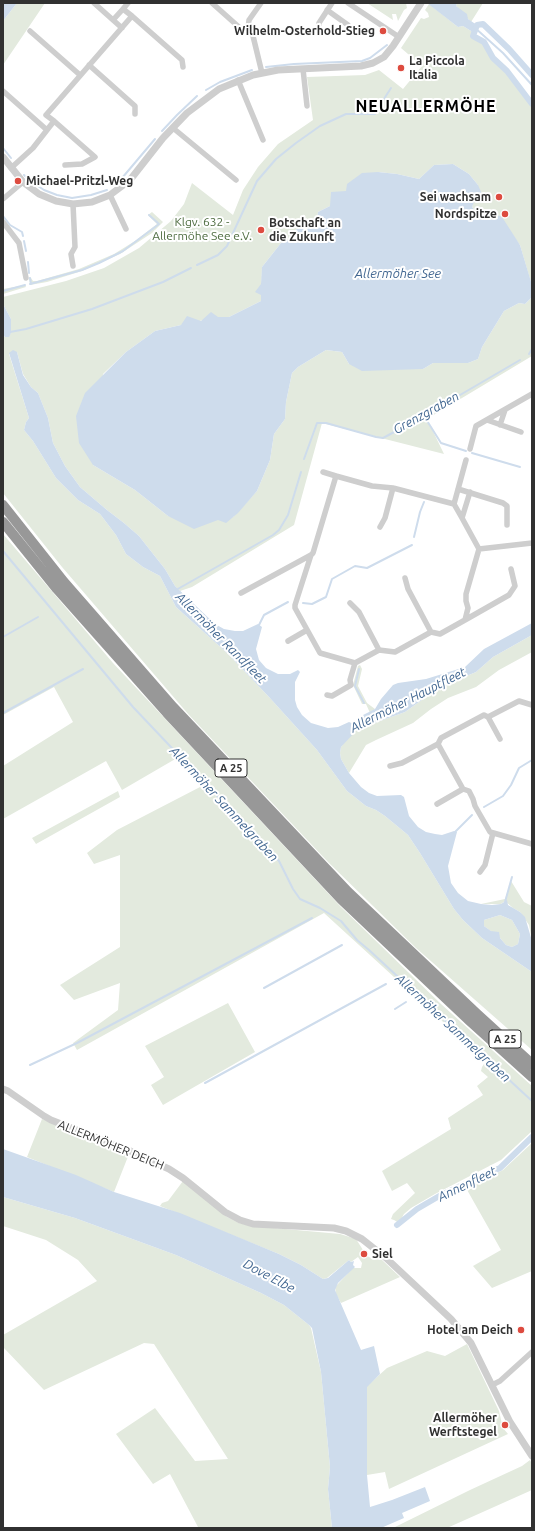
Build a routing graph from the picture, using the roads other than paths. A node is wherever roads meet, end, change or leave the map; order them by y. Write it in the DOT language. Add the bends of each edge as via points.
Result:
graph roads {
  1 [pos="94,3"];
  2 [pos="128,3"];
  3 [pos="212,3"];
  4 [pos="261,3"];
  5 [pos="332,3"];
  6 [pos="348,3"];
  7 [pos="420,4"];
  8 [pos="124,9"];
  9 [pos="327,10"];
  10 [pos="132,16"];
  11 [pos="114,20"];
  12 [pos="348,25"];
  13 [pos="122,28"];
  14 [pos="248,29"];
  15 [pos="318,30"];
  16 [pos="30,31"];
  17 [pos="399,37"];
  18 [pos="89,66"];
  19 [pos="183,67"];
  20 [pos="302,69"];
  21 [pos="262,73"];
  22 [pos="80,75"];
  23 [pos="238,80"];
  24 [pos="3,91"];
  25 [pos="307,106"];
  26 [pos="135,114"];
  27 [pos="46,115"];
  28 [pos="54,121"];
  29 [pos="39,123"];
  30 [pos="173,128"];
  31 [pos="46,130"];
  32 [pos="263,140"];
  33 [pos="3,157"];
  34 [pos="65,165"];
  35 [pos="11,168"];
  36 [pos="236,180"];
  37 [pos="24,182"];
  38 [pos="110,195"];
  39 [pos="3,199"];
  40 [pos="73,204"];
  41 [pos="3,222"];
  42 [pos="126,229"];
  43 [pos="73,266"];
  44 [pos="26,278"];
  45 [pos="532,394"];
  46 [pos="504,410"];
  47 [pos="488,420"];
  48 [pos="500,425"];
  49 [pos="521,432"];
  50 [pos="470,449"];
  51 [pos="466,460"];
  52 [pos="323,472"];
  53 [pos="336,476"];
  54 [pos="393,488"];
  55 [pos="458,489"];
  56 [pos="470,492"];
  57 [pos="454,504"];
  58 [pos="3,505"];
  59 [pos="462,518"];
  60 [pos="3,522"];
  61 [pos="507,525"];
  62 [pos="380,526"];
  63 [pos="532,543"];
  64 [pos="479,549"];
  65 [pos="311,554"];
  66 [pos="511,569"];
  67 [pos="405,578"];
  68 [pos="241,592"];
  69 [pos="350,603"];
  70 [pos="464,620"];
  71 [pos="307,630"];
  72 [pos="431,632"];
  73 [pos="288,641"];
  74 [pos="379,650"];
  75 [pos="355,663"];
  76 [pos="327,695"];
  77 [pos="532,706"];
  78 [pos="488,717"];
  79 [pos="500,738"];
  80 [pos="438,744"];
  81 [pos="390,766"];
  82 [pos="463,790"];
  83 [pos="437,804"];
  84 [pos="493,833"];
  85 [pos="532,844"];
  86 [pos="480,872"];
  87 [pos="532,1064"];
  88 [pos="532,1077"];
  89 [pos="3,1089"];
  90 [pos="532,1352"];
  91 [pos="492,1385"];
  92 [pos="532,1456"];
  1 -- 11 [label="street"];
  2 -- 8 [label="street"];
  3 -- 14 [label="street" via="240,28"];
  4 -- 14 [label="street" via="250,20"];
  5 -- 9 [label="street"];
  6 -- 17 [label="street"];
  7 -- 17 [label="street"];
  8 -- 10 [label="street"];
  8 -- 11 [label="street"];
  9 -- 12 [label="street"];
  9 -- 15 [label="street"];
  10 -- 13 [label="street"];
  10 -- 19 [label="street" via="182,60"];
  11 -- 13 [label="street"];
  13 -- 18 [label="street"];
  14 -- 21 [label="street" via="253,36"];
  16 -- 22 [label="street"];
  17 -- 20 [label="street" via="384,57 373,63"];
  18 -- 22 [label="street"];
  18 -- 26 [label="street" via="135,106"];
  20 -- 21 [label="street"];
  20 -- 25 [label="street"];
  21 -- 23 [label="street"];
  22 -- 27 [label="street"];
  23 -- 30 [label="street" via="204,99"];
  23 -- 32 [label="street"];
  24 -- 29 [label="street"];
  27 -- 28 [label="street"];
  27 -- 29 [label="street"];
  28 -- 31 [label="street"];
  28 -- 34 [label="street" via="95,157 82,164"];
  29 -- 31 [label="street"];
  30 -- 36 [label="street"];
  30 -- 38 [label="street" via="130,180"];
  31 -- 35 [label="street" via="33,148"];
  33 -- 35 [label="street"];
  35 -- 37 [label="street"];
  37 -- 39 [label="street"];
  37 -- 40 [label="street" via="39,194"];
  38 -- 40 [label="street" via="92,202"];
  38 -- 42 [label="street"];
  40 -- 43 [label="street"];
  41 -- 44 [label="street" via="19,243"];
  45 -- 46 [label="street"];
  46 -- 47 [label="street"];
  46 -- 48 [label="street"];
  47 -- 48 [label="street"];
  47 -- 50 [label="street" via="476,426"];
  48 -- 49 [label="street"];
  51 -- 55 [label="street"];
  52 -- 53 [label="street"];
  53 -- 54 [label="street" via="372,486"];
  53 -- 65 [label="street"];
  54 -- 57 [label="street"];
  54 -- 62 [label="street"];
  55 -- 56 [label="street"];
  55 -- 57 [label="street"];
  56 -- 59 [label="street"];
  56 -- 61 [label="street" via="504,503 507,506"];
  57 -- 59 [label="street"];
  58 -- 87 [label="highway, A 25" via="64,582 178,713 348,892"];
  59 -- 64 [label="street"];
  60 -- 88 [label="highway, A 25" via="57,589 167,713 341,899"];
  63 -- 64 [label="street"];
  64 -- 70 [label="street" via="466,594 468,608"];
  65 -- 68 [label="street"];
  65 -- 71 [label="street" via="295,605"];
  66 -- 70 [label="street" via="515,586 508,595"];
  67 -- 72 [label="street" via="408,589"];
  69 -- 74 [label="street" via="359,612"];
  70 -- 72 [label="street" via="440,634"];
  71 -- 73 [label="street"];
  71 -- 75 [label="street" via="320,653"];
  72 -- 74 [label="street" via="395,652"];
  74 -- 75 [label="street"];
  75 -- 76 [label="street" via="350,685 332,696"];
  77 -- 78 [label="street" via="518,701"];
  78 -- 79 [label="street"];
  78 -- 80 [label="street" via="484,715 441,738"];
  80 -- 81 [label="street" via="402,763"];
  80 -- 82 [label="street"];
  82 -- 83 [label="street"];
  82 -- 84 [label="street" via="469,791 475,806"];
  84 -- 85 [label="street"];
  84 -- 86 [label="street" via="485,865"];
  89 -- 91 [label="street, ALLERMÖHER DEICH" via="52,1120 169,1169 225,1212 240,1220 254,1224 334,1228 362,1239 451,1319 471,1343"];
  90 -- 91 [label="street" via="500,1381"];
  91 -- 92 [label="street, ALLERMÖHER DEICH"];
}
